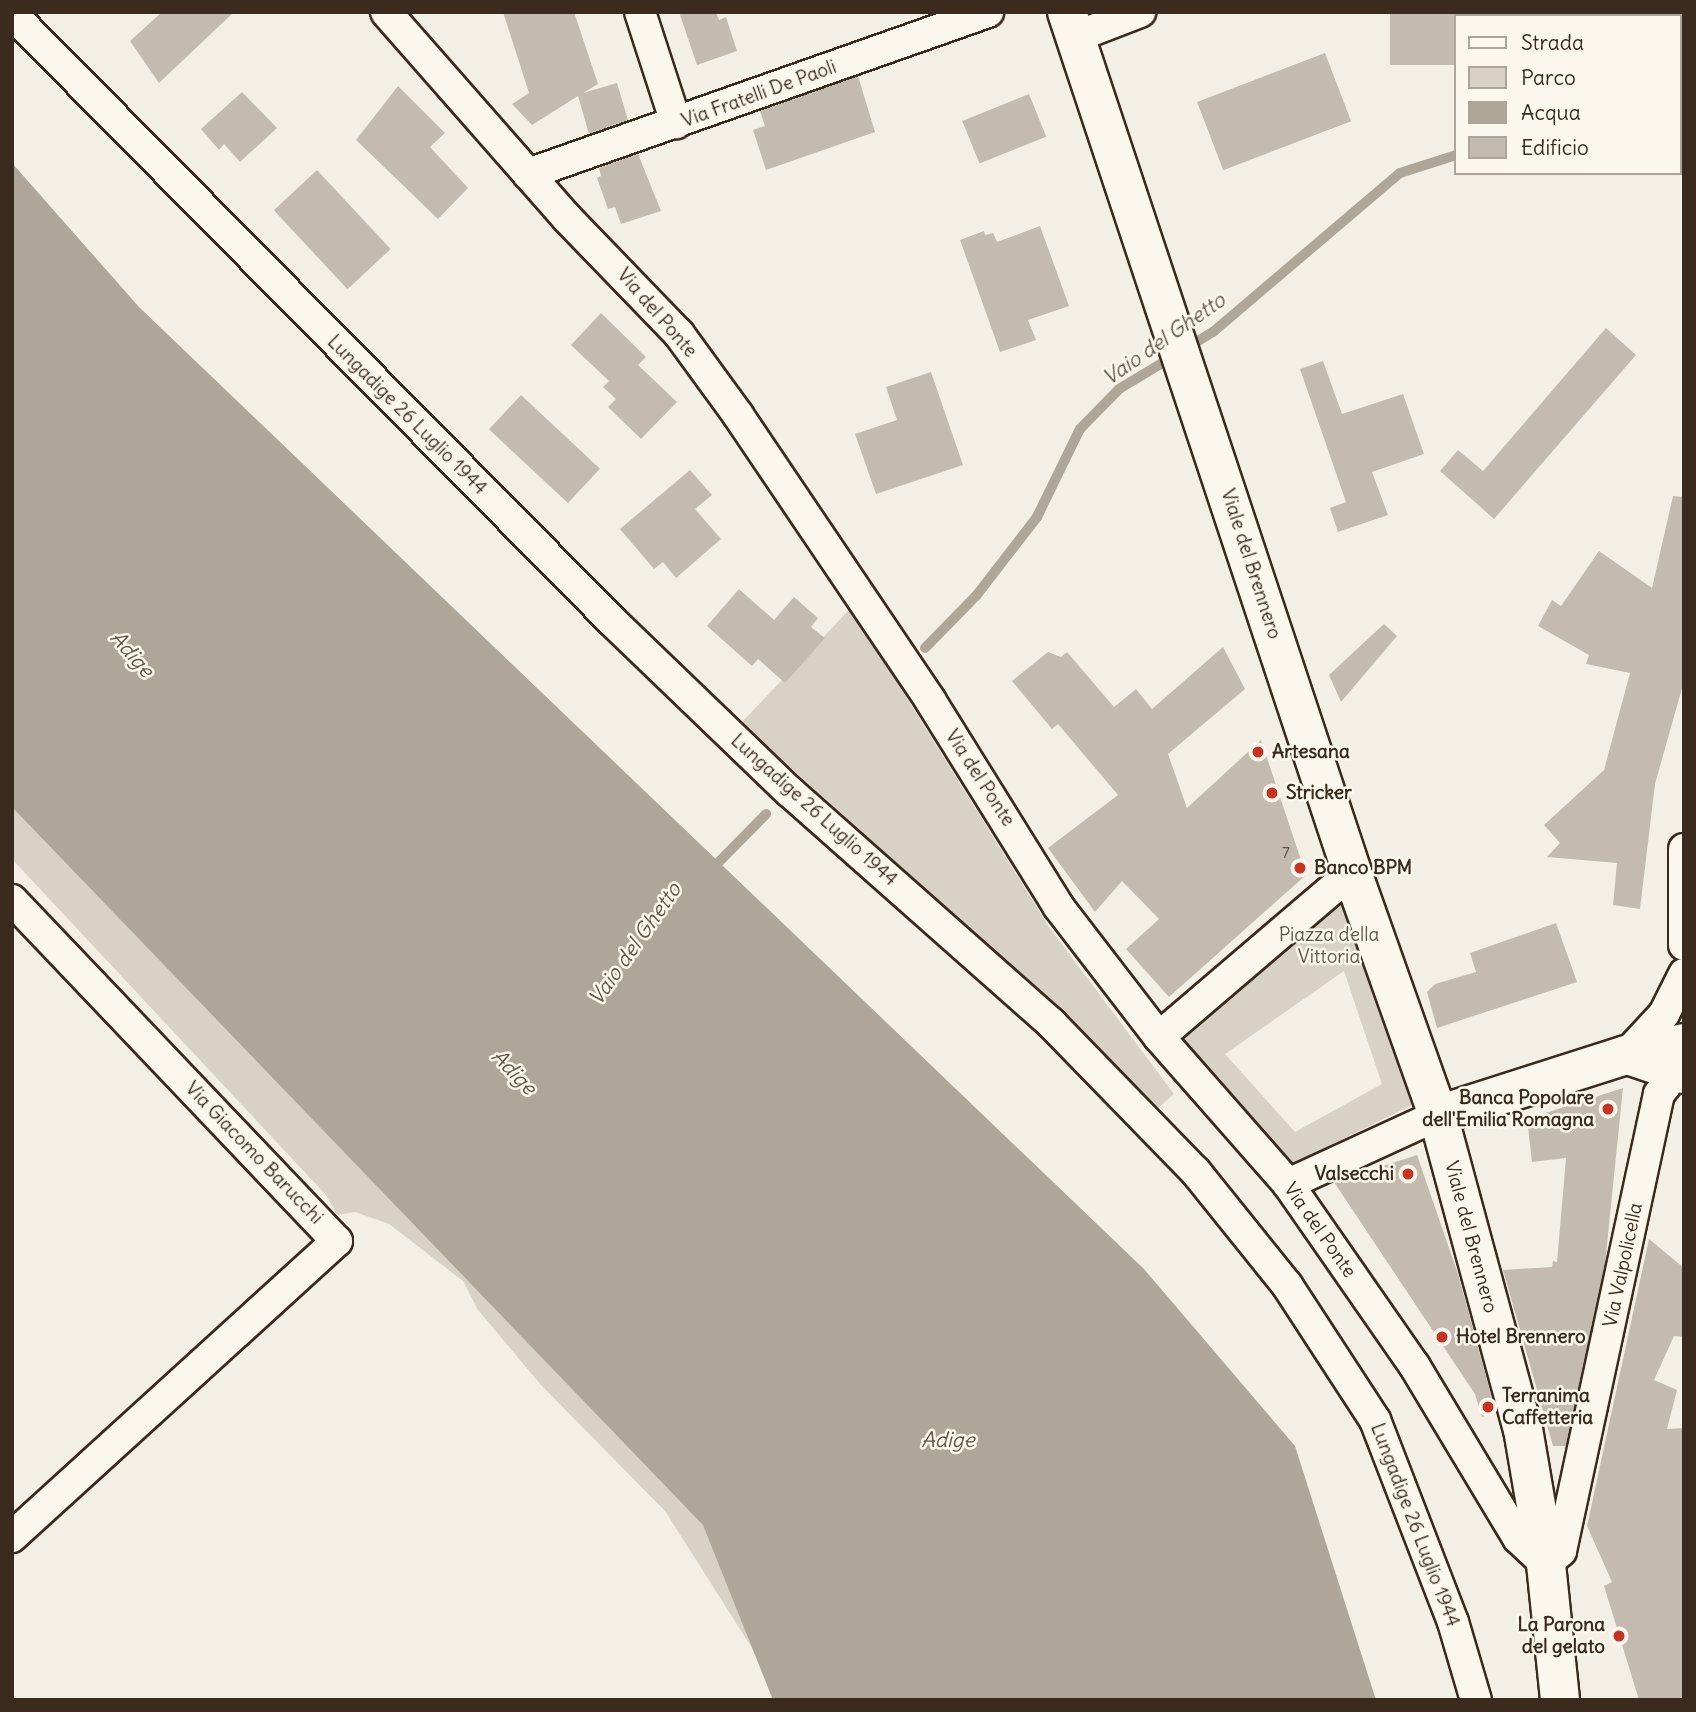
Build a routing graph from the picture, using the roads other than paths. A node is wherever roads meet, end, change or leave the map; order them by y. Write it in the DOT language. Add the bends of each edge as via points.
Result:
graph roads {
  1 [pos="386,12"];
  2 [pos="640,12"];
  3 [pos="988,12"];
  4 [pos="1140,12"];
  5 [pos="12,14"];
  6 [pos="1071,24"];
  7 [pos="676,123"];
  8 [pos="528,174"];
  9 [pos="1684,849"];
  10 [pos="1352,872"];
  11 [pos="12,900"];
  12 [pos="1684,945"];
  13 [pos="1684,974"];
  14 [pos="1159,1037"];
  15 [pos="1626,1055"];
  16 [pos="1681,1063"];
  17 [pos="1438,1115"];
  18 [pos="1288,1184"];
  19 [pos="12,1537"];
  20 [pos="1546,1564"];
  21 [pos="1476,1700"];
  22 [pos="1560,1700"];
  1 -- 8 [label="street, Via del Ponte"];
  2 -- 7 [label="street"];
  3 -- 7 [label="street, Via Fratelli De Paoli"];
  4 -- 6 [label="street"];
  5 -- 21 [label="street, Lungadige 26 Luglio 1944" via="635,642 790,792 1051,1023 1196,1172 1287,1285 1375,1420 1453,1622"];
  6 -- 10 [label="main road, Viale del Brennero"];
  7 -- 8 [label="street, Via Fratelli De Paoli"];
  8 -- 14 [label="street, Via del Ponte" via="679,334 930,700 1058,905"];
  9 -- 12 [label="street"];
  10 -- 14 [label="street"];
  10 -- 17 [label="main road, Viale del Brennero"];
  11 -- 19 [label="street, Via Giacomo Barucchi" via="337,1241"];
  13 -- 15 [label="street" via="1664,1014"];
  14 -- 18 [label="street, Via del Ponte"];
  15 -- 16 [label="main road"];
  15 -- 17 [label="main road"];
  16 -- 20 [label="street, Via Valpolicella" via="1659,1094 1561,1551"];
  17 -- 18 [label="street"];
  17 -- 20 [label="main road, Viale del Brennero" via="1523,1429"];
  18 -- 20 [label="street, Via del Ponte" via="1414,1365 1518,1538"];
  20 -- 22 [label="main road, Viale del Brennero"];
}
